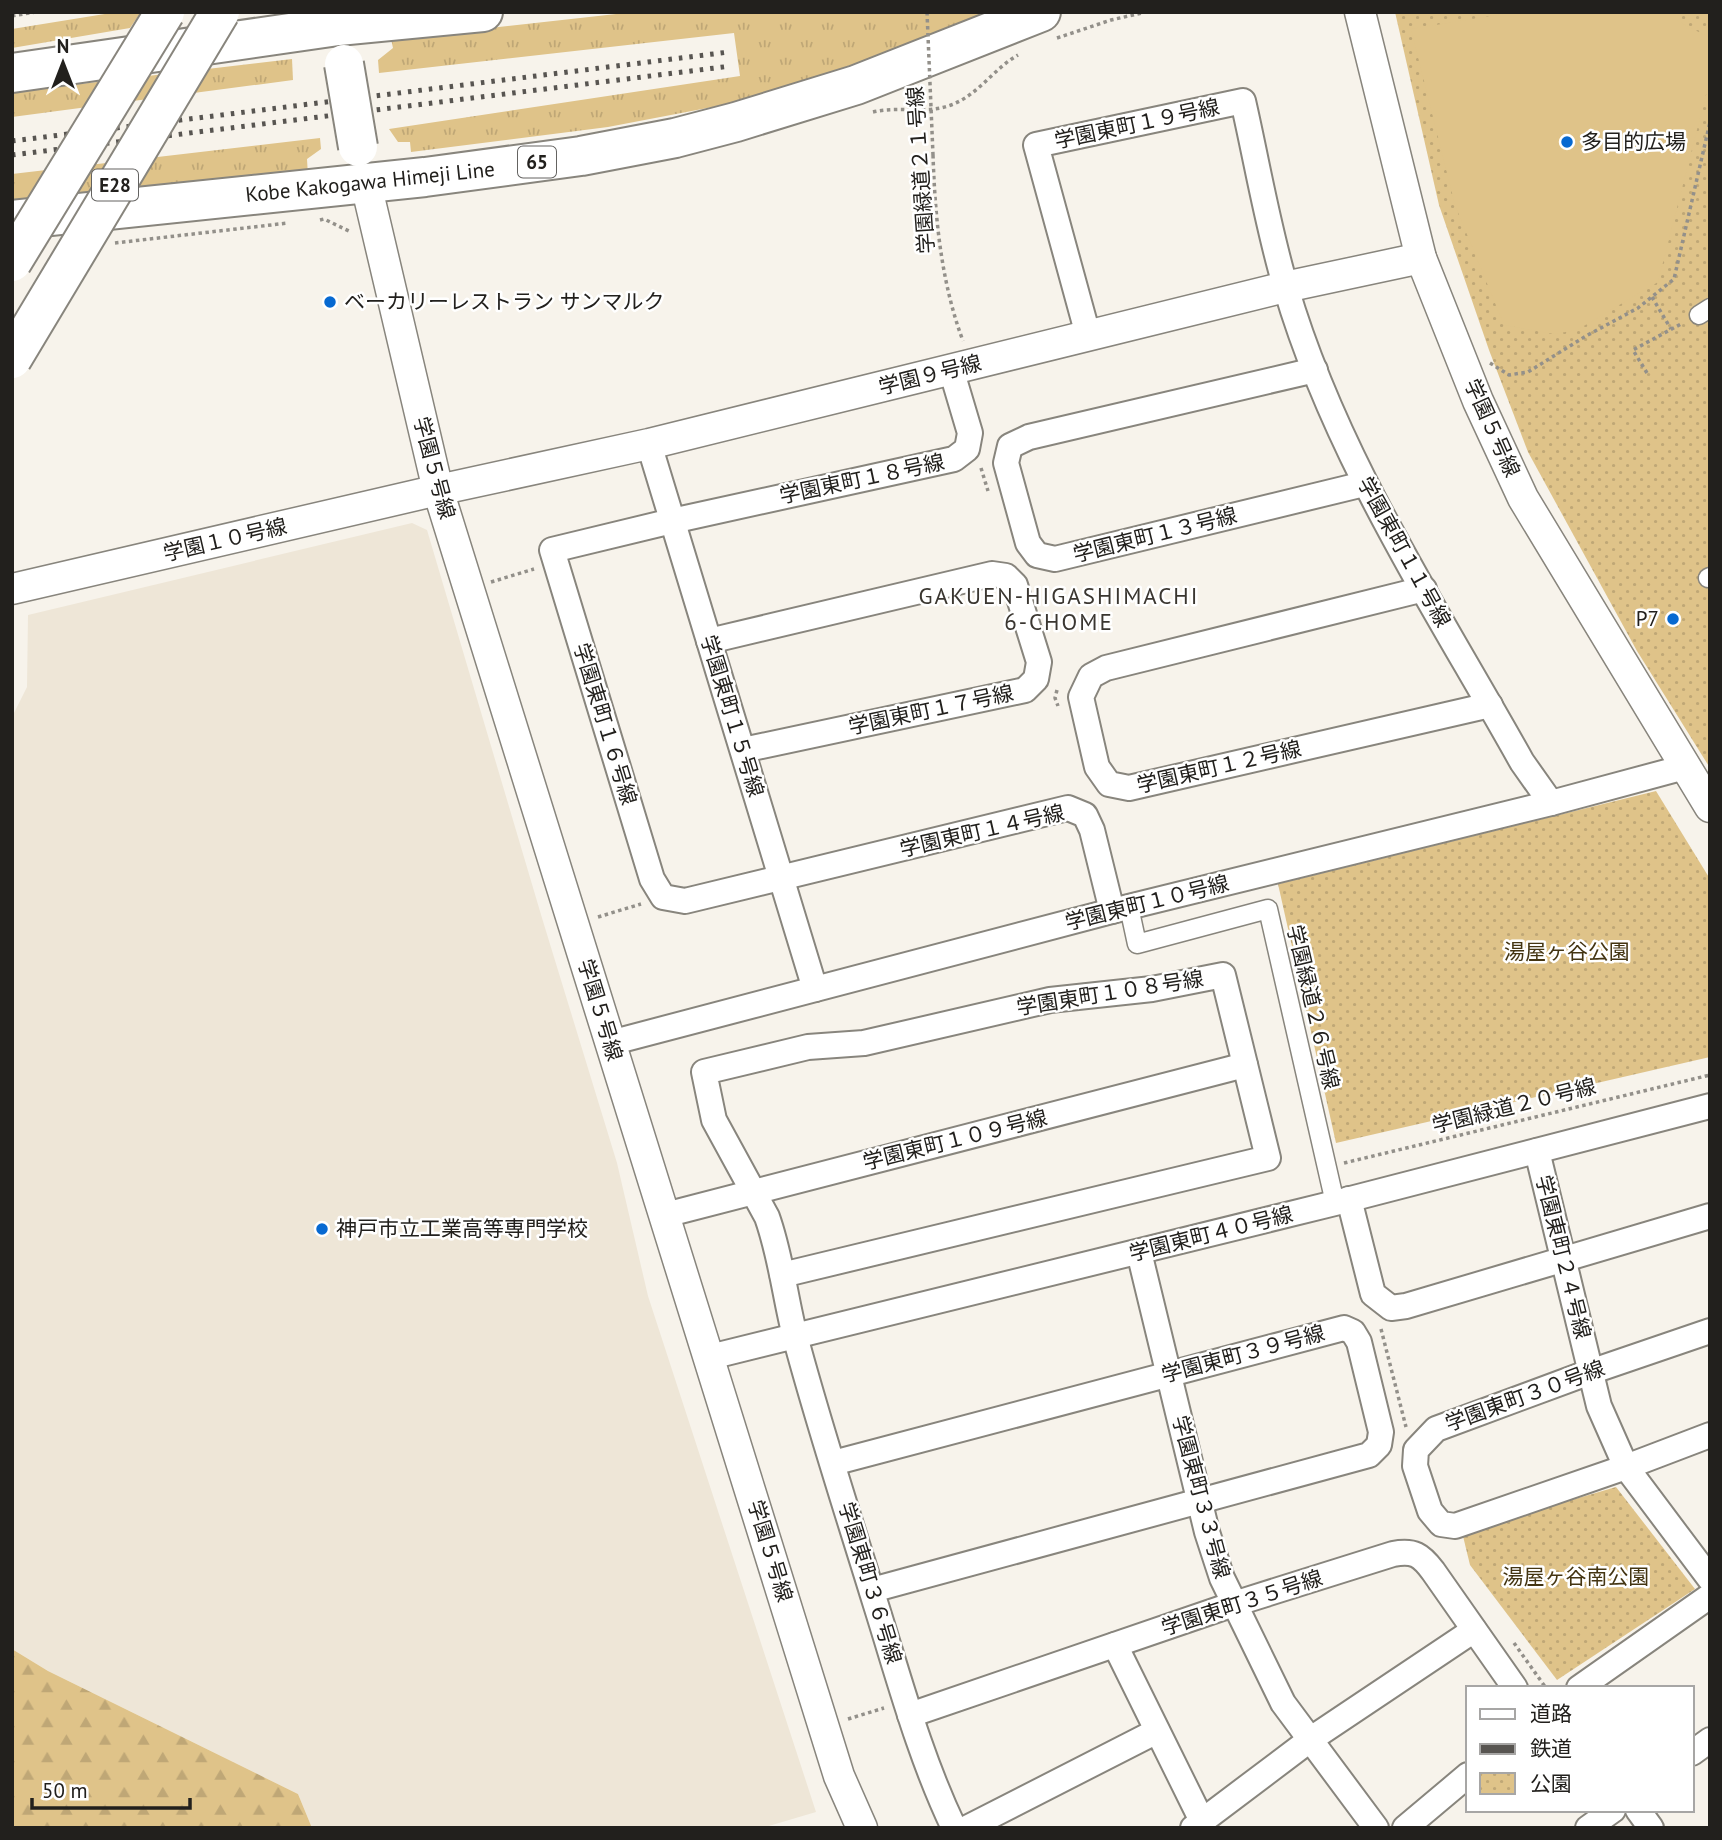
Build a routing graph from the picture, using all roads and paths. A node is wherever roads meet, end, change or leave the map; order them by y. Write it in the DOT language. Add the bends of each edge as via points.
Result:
graph roads {
  1 [pos="34,12"];
  2 [pos="165,12"];
  3 [pos="220,12"];
  4 [pos="483,12"];
  5 [pos="927,12"];
  6 [pos="1041,12"];
  7 [pos="1360,12"];
  8 [pos="12,16"];
  9 [pos="337,19"];
  10 [pos="12,73"];
  11 [pos="1710,122"];
  12 [pos="366,184"];
  13 [pos="12,220"];
  14 [pos="310,221"];
  15 [pos="297,222"];
  16 [pos="353,233"];
  17 [pos="107,244"];
  18 [pos="1421,258"];
  19 [pos="12,262"];
  20 [pos="1285,287"];
  21 [pos="1652,297"];
  22 [pos="1705,312"];
  23 [pos="1671,329"];
  24 [pos="1088,335"];
  25 [pos="12,359"];
  26 [pos="1488,362"];
  27 [pos="961,367"];
  28 [pos="1315,370"];
  29 [pos="1647,373"];
  30 [pos="649,444"];
  31 [pos="1364,484"];
  32 [pos="438,490"];
  33 [pos="672,521"];
  34 [pos="556,563"];
  35 [pos="469,588"];
  36 [pos="12,589"];
  37 [pos="1424,589"];
  38 [pos="709,641"];
  39 [pos="1490,705"];
  40 [pos="743,751"];
  41 [pos="1685,767"];
  42 [pos="1551,803"];
  43 [pos="1710,807"];
  44 [pos="782,878"];
  45 [pos="663,897"];
  46 [pos="1121,909"];
  47 [pos="574,925"];
  48 [pos="815,989"];
  49 [pos="610,1043"];
  50 [pos="1245,1065"];
  51 [pos="1710,1075"];
  52 [pos="1710,1106"];
  53 [pos="1537,1151"];
  54 [pos="1326,1168"];
  55 [pos="753,1192"];
  56 [pos="1342,1201"];
  57 [pos="665,1215"];
  58 [pos="1710,1216"];
  59 [pos="1139,1252"];
  60 [pos="1563,1260"];
  61 [pos="782,1275"];
  62 [pos="1710,1331"];
  63 [pos="795,1336"];
  64 [pos="710,1357"];
  65 [pos="1590,1371"];
  66 [pos="1168,1374"];
  67 [pos="1710,1435"];
  68 [pos="833,1463"];
  69 [pos="1626,1467"];
  70 [pos="1199,1500"];
  71 [pos="1710,1579"];
  72 [pos="872,1590"];
  73 [pos="1710,1596"];
  74 [pos="1234,1604"];
  75 [pos="1474,1630"];
  76 [pos="1115,1645"];
  77 [pos="1513,1686"];
  78 [pos="1582,1686"];
  79 [pos="908,1709"];
  80 [pos="824,1726"];
  81 [pos="1157,1731"];
  82 [pos="1311,1739"];
  83 [pos="1710,1740"];
  84 [pos="1694,1752"];
  85 [pos="1466,1777"];
  86 [pos="1610,1812"];
  87 [pos="1639,1812"];
  88 [pos="1197,1824"];
  89 [pos="862,1828"];
  90 [pos="954,1828"];
  91 [pos="967,1828"];
  92 [pos="1376,1828"];
  93 [pos="1405,1828"];
  94 [pos="1588,1828"];
  95 [pos="1651,1828"];
  1 -- 8 [label="path"];
  2 -- 19 [label="main road, E28, bridge"];
  3 -- 25 [label="main road, E28, bridge"];
  4 -- 9 [label="main road"];
  5 -- 27 [label="path, 学園緑道２１号線, bridge" via="937,220"];
  6 -- 12 [label="main road, Kobe Kakogawa Himeji Line / 65" via="856,85 675,138 582,156"];
  7 -- 18 [label="street, 学園５号線"];
  9 -- 10 [label="main road"];
  9 -- 12 [label="main road, bridge"];
  11 -- 21 [label="path" via="1674,279"];
  12 -- 13 [label="main road, Kobe Kakogawa Himeji Line / 65"];
  12 -- 32 [label="street, 学園５号線"];
  14 -- 16 [label="path" via="324,219"];
  15 -- 17 [label="path"];
  18 -- 20 [label="street, 学園９号線"];
  18 -- 41 [label="street, 学園５号線" via="1523,498"];
  20 -- 24 [label="street, 学園９号線"];
  20 -- 24 [label="street, 学園東町１９号線" via="1243,101 1036,145"];
  20 -- 28 [label="street, 学園東町１１号線"];
  21 -- 23 [label="path"];
  21 -- 26 [label="path" via="1528,372 1509,375"];
  22 -- 23 [label="path"];
  23 -- 29 [label="path" via="1633,350"];
  24 -- 27 [label="street, 学園９号線"];
  27 -- 30 [label="street, 学園９号線"];
  27 -- 33 [label="street, 学園東町１８号線" via="970,433 967,449 954,459"];
  28 -- 31 [label="street, 学園東町１１号線"];
  28 -- 31 [label="street, 学園東町１３号線" via="1029,437 1010,446 1006,463 1028,542 1037,555 1055,559"];
  30 -- 32 [label="street, 学園９号線"];
  30 -- 33 [label="street, 学園東町１５号線"];
  31 -- 37 [label="street, 学園東町１１号線"];
  32 -- 35 [label="street, 学園５号線"];
  32 -- 36 [label="street, 学園１０号線"];
  33 -- 34 [label="street" via="552,550"];
  33 -- 38 [label="street, 学園東町１５号線"];
  34 -- 35 [label="path"];
  34 -- 45 [label="street, 学園東町１６号線" via="652,879"];
  35 -- 47 [label="street, 学園５号線"];
  37 -- 39 [label="street, 学園東町１１号線"];
  37 -- 39 [label="street, 学園東町１２号線" via="1106,668 1091,676 1081,697 1097,767 1109,784 1129,788"];
  38 -- 40 [label="street, 学園東町１５号線"];
  38 -- 40 [label="street, 学園東町１７号線" via="992,574 1006,576 1015,585 1035,649 1039,663 1036,679 1025,690"];
  39 -- 42 [label="street, 学園東町１１号線"];
  40 -- 44 [label="street, 学園東町１５号線"];
  41 -- 42 [label="street, 学園東町１０号線"];
  41 -- 43 [label="street, 学園５号線"];
  42 -- 46 [label="street, 学園東町１０号線"];
  44 -- 45 [label="street" via="685,901"];
  44 -- 46 [label="street, 学園東町１４号線" via="1068,808 1085,815"];
  44 -- 48 [label="street, 学園東町１５号線"];
  45 -- 47 [label="path"];
  46 -- 48 [label="street, 学園東町１０号線"];
  46 -- 54 [label="street, 学園緑道２６号線" via="1137,944 1268,909"];
  47 -- 49 [label="street, 学園５号線"];
  48 -- 49 [label="street, 学園東町１０号線"];
  49 -- 57 [label="street, 学園５号線"];
  50 -- 55 [label="street, 学園東町１０９号線"];
  50 -- 55 [label="street, 学園東町１０８号線" via="1223,975 1152,989 1050,1000 864,1043 808,1047 704,1072 714,1120"];
  50 -- 61 [label="street, 学園東町１０８号線" via="1268,1158"];
  51 -- 54 [label="path, 学園緑道２０号線"];
  52 -- 53 [label="street, 学園東町４０号線"];
  53 -- 56 [label="street, 学園東町４０号線"];
  53 -- 60 [label="street, 学園東町２４号線"];
  54 -- 56 [label="street, 学園緑道２６号線"];
  55 -- 57 [label="street, 学園東町１０９号線"];
  55 -- 61 [label="street, 学園東町１０８号線" via="772,1230"];
  56 -- 59 [label="street, 学園東町４０号線"];
  56 -- 60 [label="street" via="1373,1294 1391,1308"];
  57 -- 64 [label="street, 学園５号線"];
  58 -- 60 [label="street"];
  59 -- 63 [label="street, 学園東町４０号線"];
  59 -- 66 [label="street, 学園東町３３号線"];
  60 -- 65 [label="street, 学園東町２４号線"];
  61 -- 63 [label="street, 学園東町１０８号線"];
  62 -- 65 [label="street, 学園東町３０号線"];
  63 -- 64 [label="street, 学園東町４０号線"];
  63 -- 68 [label="street, 学園東町３６号線"];
  64 -- 80 [label="street, 学園５号線"];
  65 -- 69 [label="street, 学園東町２４号線" via="1599,1406"];
  65 -- 69 [label="street, 学園東町３０号線" via="1436,1429 1416,1450 1415,1466 1430,1511 1441,1524 1455,1526"];
  66 -- 68 [label="street, 学園東町３９号線"];
  66 -- 70 [label="street, 学園東町３３号線"];
  66 -- 70 [label="street, 学園東町３９号線" via="1344,1328 1359,1342 1381,1432 1379,1445 1369,1455"];
  67 -- 69 [label="street, 学園東町３０号線"];
  68 -- 72 [label="street, 学園東町３６号線"];
  69 -- 71 [label="street, 学園東町２４号線"];
  70 -- 72 [label="street, 学園東町３９号線"];
  70 -- 74 [label="street, 学園東町３３号線"];
  72 -- 79 [label="street, 学園東町３６号線"];
  73 -- 78 [label="street"];
  74 -- 75 [label="street, 学園東町３５号線" via="1409,1551 1422,1557"];
  74 -- 76 [label="street, 学園東町３５号線"];
  74 -- 82 [label="street, 学園東町３３号線" via="1283,1703"];
  75 -- 77 [label="street, 学園東町３５号線"];
  75 -- 82 [label="street"];
  76 -- 79 [label="street, 学園東町３５号線"];
  76 -- 81 [label="street"];
  79 -- 80 [label="path"];
  79 -- 90 [label="street, 学園東町３６号線"];
  80 -- 89 [label="street, 学園５号線"];
  81 -- 88 [label="street"];
  81 -- 91 [label="street"];
  82 -- 88 [label="street"];
  82 -- 92 [label="street, 学園東町３３号線"];
  83 -- 84 [label="street"];
  85 -- 93 [label="street"];
  86 -- 94 [label="street"];
  87 -- 95 [label="street"];
}
